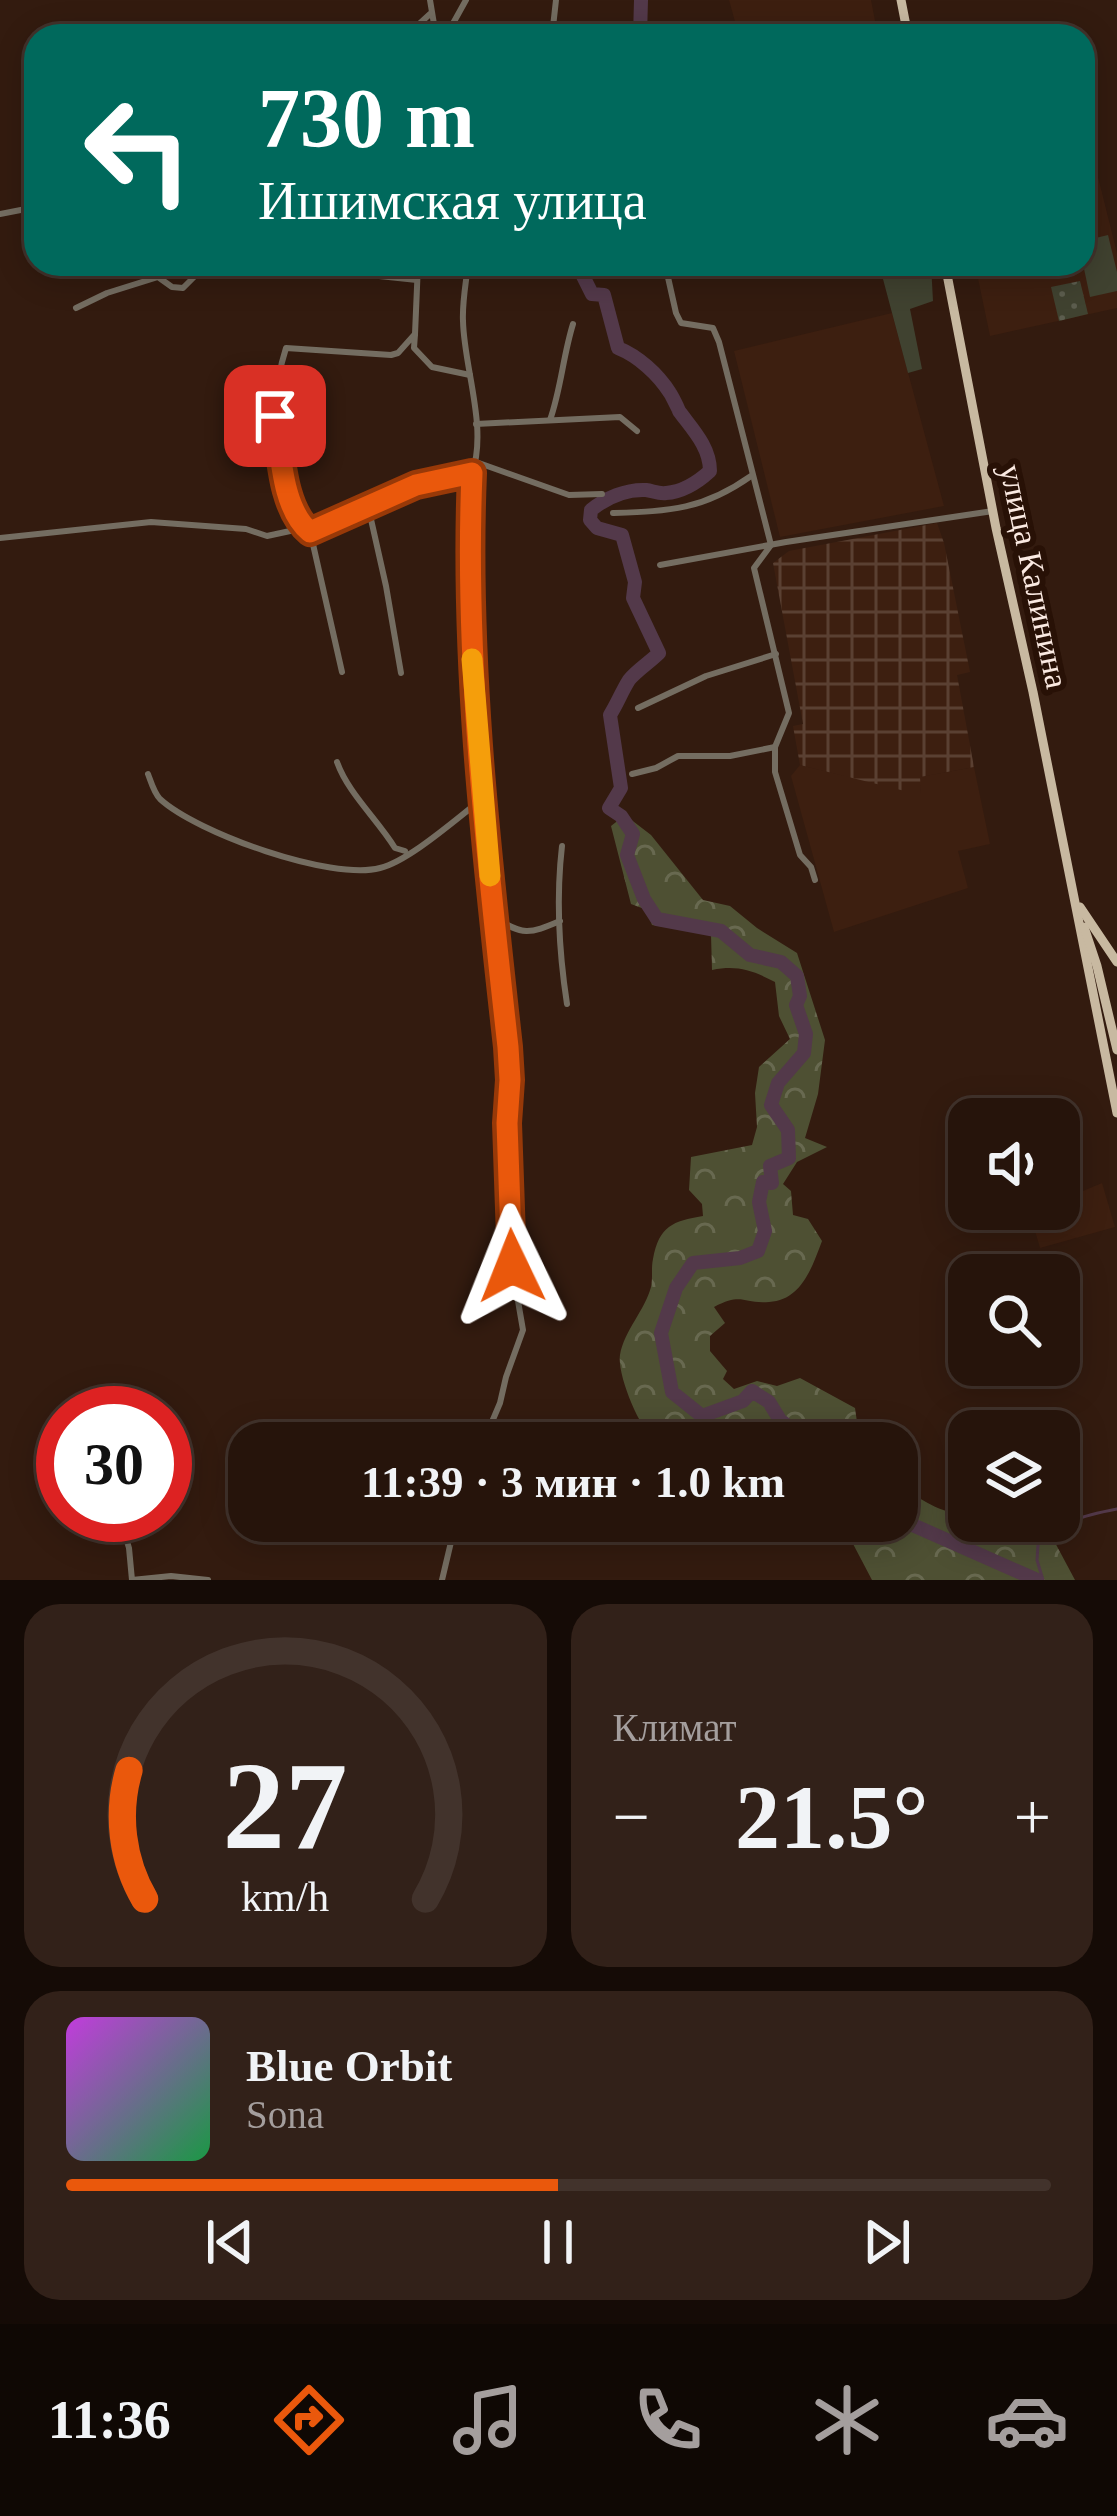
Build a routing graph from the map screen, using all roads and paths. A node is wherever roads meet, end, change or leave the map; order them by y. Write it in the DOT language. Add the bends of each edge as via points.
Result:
graph roads {
  1 [pos="430,0"];
  2 [pos="432,13"];
  3 [pos="420,24"];
  4 [pos="434,24"];
  5 [pos="195,276"];
  6 [pos="379,276"];
  7 [pos="417,276"];
  8 [pos="467,276"];
  9 [pos="668,276"];
  10 [pos="947,276"];
  11 [pos="417,280"];
  12 [pos="76,308"];
  13 [pos="573,324"];
  14 [pos="415,334"];
  15 [pos="470,375"];
  16 [pos="550,420"];
  17 [pos="476,424"];
  18 [pos="638,431"];
  19 [pos="476,463"];
  20 [pos="472,473"];
  21 [pos="752,475"];
  22 [pos="602,494"];
  23 [pos="368,506"];
  24 [pos="994,511"];
  25 [pos="613,512"];
  26 [pos="307,530"];
  27 [pos="0,538"];
  28 [pos="771,544"];
  29 [pos="660,565"];
  30 [pos="776,654"];
  31 [pos="342,672"];
  32 [pos="401,673"];
  33 [pos="638,708"];
  34 [pos="775,747"];
  35 [pos="337,762"];
  36 [pos="148,774"];
  37 [pos="632,774"];
  38 [pos="483,799"];
  39 [pos="562,846"];
  40 [pos="413,850"];
  41 [pos="815,880"];
  42 [pos="1075,899"];
  43 [pos="494,917"];
  44 [pos="560,922"];
  45 [pos="1117,962"];
  46 [pos="567,1004"];
  47 [pos="1117,1053"];
  48 [pos="1105,1061"];
  49 [pos="1117,1112"];
  50 [pos="492,1422"];
  51 [pos="127,1542"];
  52 [pos="451,1542"];
  53 [pos="208,1580"];
  54 [pos="442,1580"];
  1 -- 2 [label="street"];
  2 -- 3 [label="street"];
  2 -- 4 [label="street"];
  5 -- 12 [label="street" via="183,288 158,277"];
  6 -- 11 [label="street"];
  7 -- 11 [label="street"];
  8 -- 15 [label="street"];
  9 -- 21 [label="street" via="681,323 713,328 719,342"];
  10 -- 24 [label="main road, улица Калинина"];
  11 -- 14 [label="street"];
  13 -- 16 [label="street"];
  14 -- 15 [label="street" via="414,349 432,367"];
  14 -- 26 [label="street" via="391,355 286,348 275,416 289,497"];
  15 -- 17 [label="street"];
  16 -- 17 [label="street"];
  16 -- 18 [label="street" via="620,417"];
  17 -- 19 [label="street"];
  19 -- 20 [label="street"];
  19 -- 22 [label="street" via="569,495"];
  20 -- 23 [label="street"];
  20 -- 38 [label="street" via="471,651"];
  21 -- 25 [label="street" via="705,503"];
  21 -- 28 [label="street"];
  23 -- 26 [label="street"];
  23 -- 32 [label="street"];
  24 -- 28 [label="street"];
  24 -- 42 [label="main road, улица Калинина"];
  26 -- 27 [label="street" via="267,536 152,522"];
  26 -- 31 [label="street"];
  28 -- 29 [label="street"];
  28 -- 30 [label="street" via="754,568"];
  30 -- 33 [label="street"];
  30 -- 34 [label="street" via="789,713"];
  34 -- 37 [label="street" via="678,756"];
  34 -- 41 [label="street" via="775,772"];
  35 -- 40 [label="street" via="394,848"];
  36 -- 40 [label="street" via="156,796 207,829 320,865 377,869"];
  38 -- 40 [label="street"];
  38 -- 43 [label="street"];
  39 -- 44 [label="street"];
  42 -- 45 [label="main road"];
  42 -- 47 [label="main road, улица Калинина"];
  42 -- 48 [label="main road, улица Калинина"];
  43 -- 44 [label="street" via="528,933"];
  43 -- 50 [label="street" via="510,1080 512,1266 524,1330"];
  44 -- 46 [label="street"];
  47 -- 48 [label="main road"];
  48 -- 49 [label="main road, улица Калинина"];
  51 -- 53 [label="street" via="132,1580"];
  52 -- 54 [label="street"];
}
